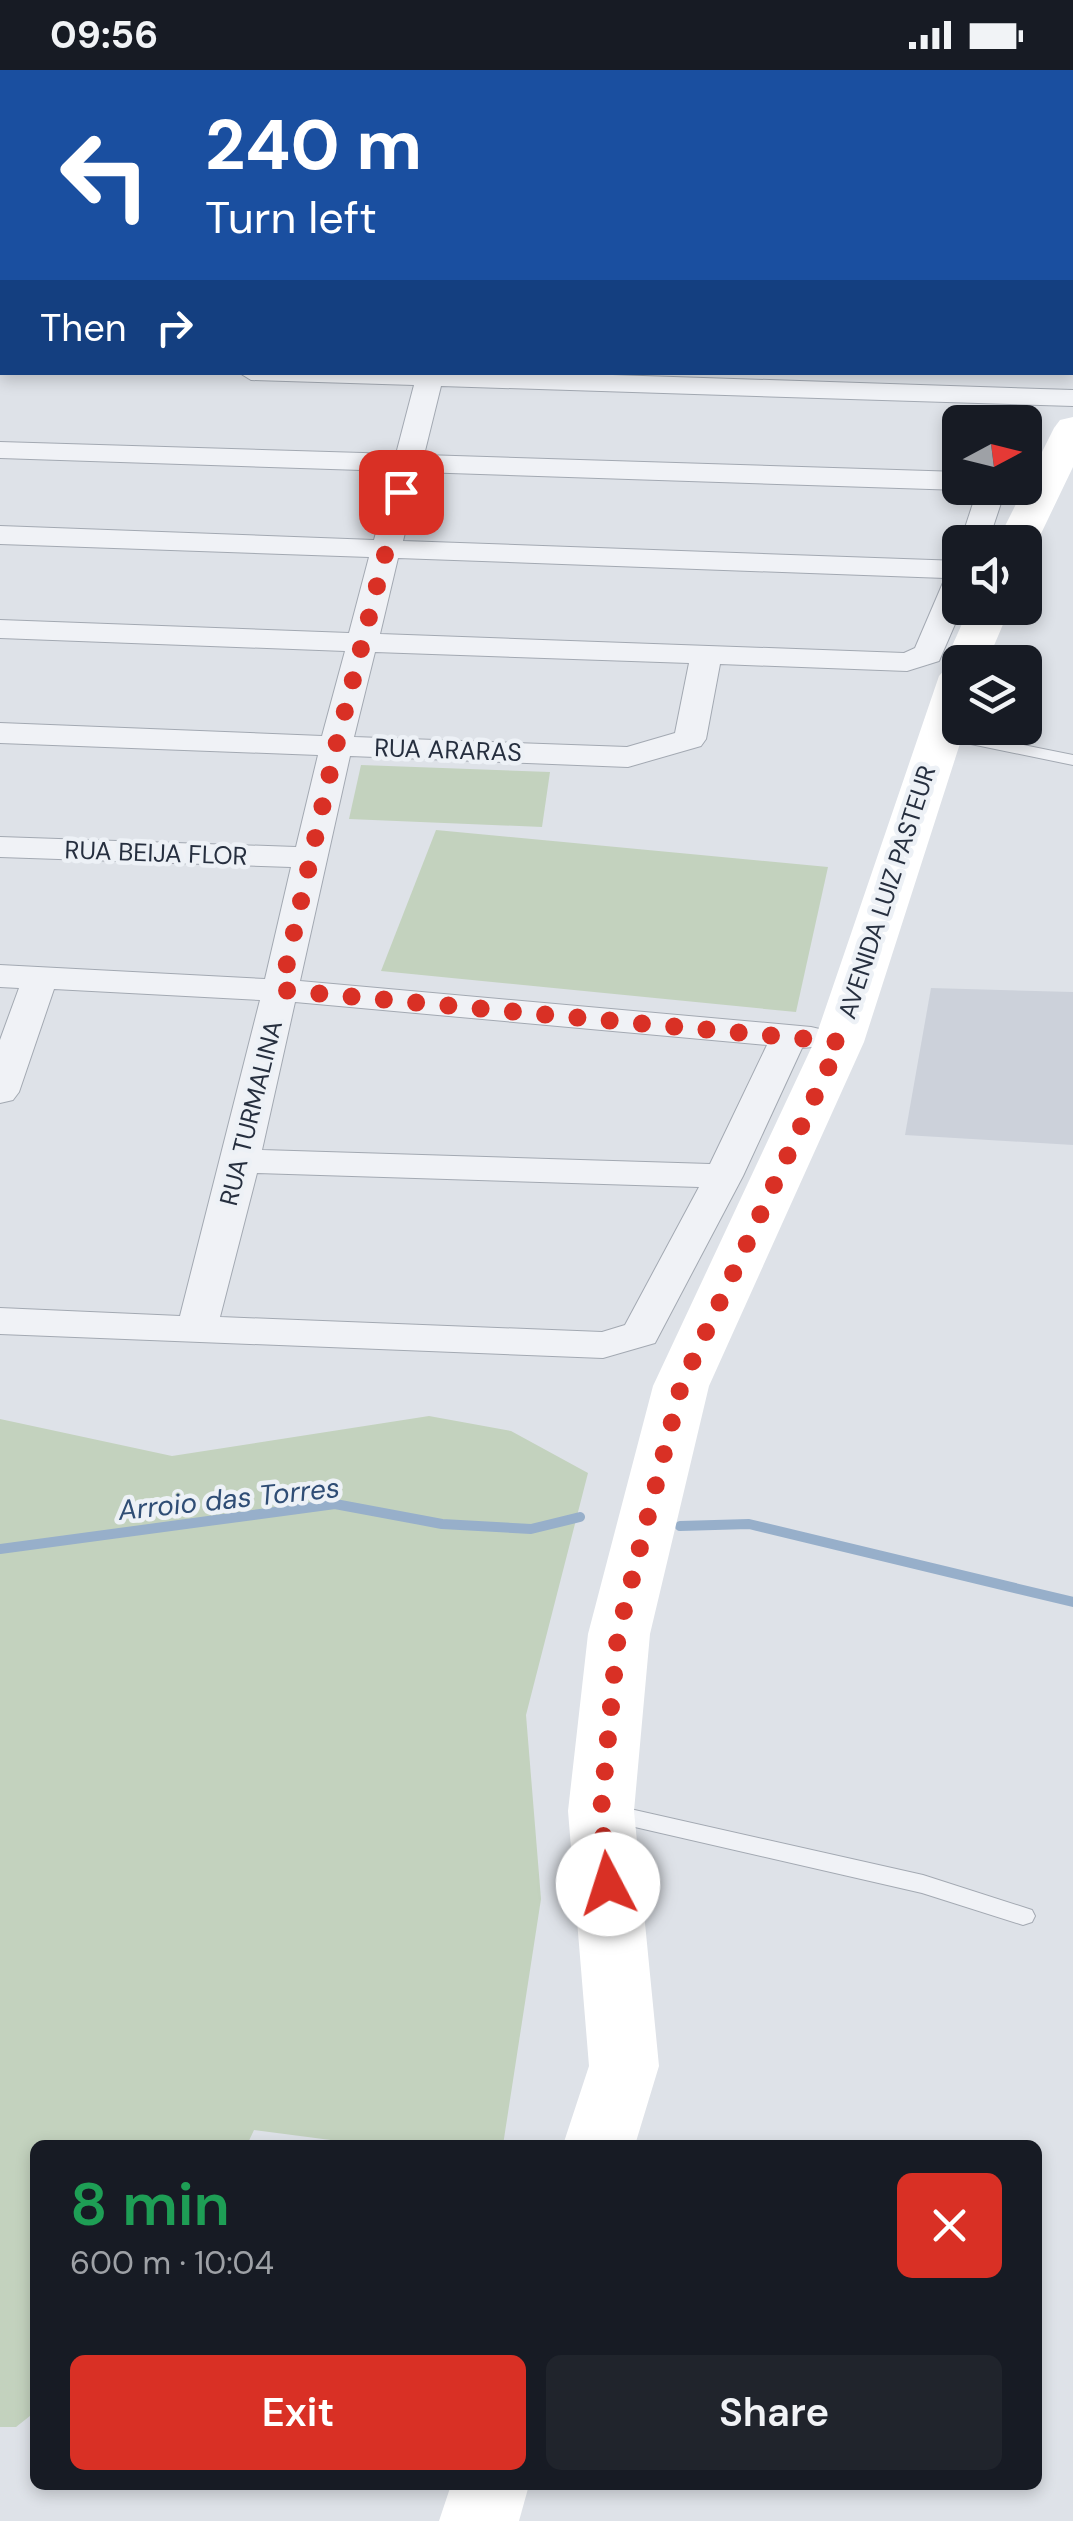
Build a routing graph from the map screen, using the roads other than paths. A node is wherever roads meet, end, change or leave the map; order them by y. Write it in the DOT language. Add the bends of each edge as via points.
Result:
graph roads {
  1 [pos="385,375"];
  2 [pos="430,376"];
  3 [pos="1073,398"];
  4 [pos="1073,428"];
  5 [pos="0,450"];
  6 [pos="408,464"];
  7 [pos="942,480"];
  8 [pos="1025,525"];
  9 [pos="0,535"];
  10 [pos="387,549"];
  11 [pos="942,569"];
  12 [pos="942,621"];
  13 [pos="0,629"];
  14 [pos="365,643"];
  15 [pos="706,657"];
  16 [pos="942,723"];
  17 [pos="0,733"];
  18 [pos="938,733"];
  19 [pos="336,746"];
  20 [pos="1073,760"];
  21 [pos="0,847"];
  22 [pos="312,858"];
  23 [pos="0,976"];
  24 [pos="40,978"];
  25 [pos="281,990"];
  26 [pos="814,1039"];
  27 [pos="0,1092"];
  28 [pos="241,1161"];
  29 [pos="724,1176"];
  30 [pos="0,1322"];
  31 [pos="196,1329"];
  32 [pos="601,1811"];
  33 [pos="1023,1916"];
  34 [pos="600,2140"];
  35 [pos="488,2490"];
  36 [pos="479,2521"];
  1 -- 2 [label="street"];
  2 -- 3 [label="street"];
  2 -- 6 [label="street, RUA TURMALINA"];
  4 -- 8 [label="main road"];
  5 -- 6 [label="street"];
  6 -- 7 [label="street"];
  6 -- 10 [label="street, RUA TURMALINA"];
  9 -- 10 [label="street"];
  10 -- 11 [label="street"];
  10 -- 14 [label="street, RUA TURMALINA"];
  12 -- 15 [label="street" via="928,654 907,662"];
  13 -- 14 [label="street"];
  14 -- 15 [label="street"];
  14 -- 19 [label="street, RUA TURMALINA"];
  15 -- 19 [label="street, RUA ARARAS" via="690,739 628,757"];
  16 -- 18 [label="main road, AVENIDA LUIZ PASTEUR"];
  17 -- 19 [label="street, RUA ARARAS"];
  18 -- 20 [label="lane"];
  18 -- 26 [label="main road, AVENIDA LUIZ PASTEUR"];
  19 -- 22 [label="street, RUA TURMALINA"];
  21 -- 22 [label="street, RUA BEIJA FLOR"];
  22 -- 25 [label="street, RUA TURMALINA"];
  23 -- 24 [label="street"];
  24 -- 25 [label="street"];
  24 -- 27 [label="street"];
  25 -- 26 [label="street"];
  25 -- 28 [label="street, RUA TURMALINA"];
  26 -- 29 [label="street"];
  26 -- 32 [label="main road, AVENIDA LUIZ PASTEUR" via="681,1386 618,1634"];
  28 -- 29 [label="street"];
  28 -- 31 [label="street, RUA TURMALINA"];
  29 -- 31 [label="street" via="641,1334 603,1345"];
  30 -- 31 [label="street"];
  32 -- 33 [label="lane" via="923,1884"];
  32 -- 34 [label="main road, AVENIDA LUIZ PASTEUR" via="624,2066"];
  35 -- 36 [label="main road"];
}
